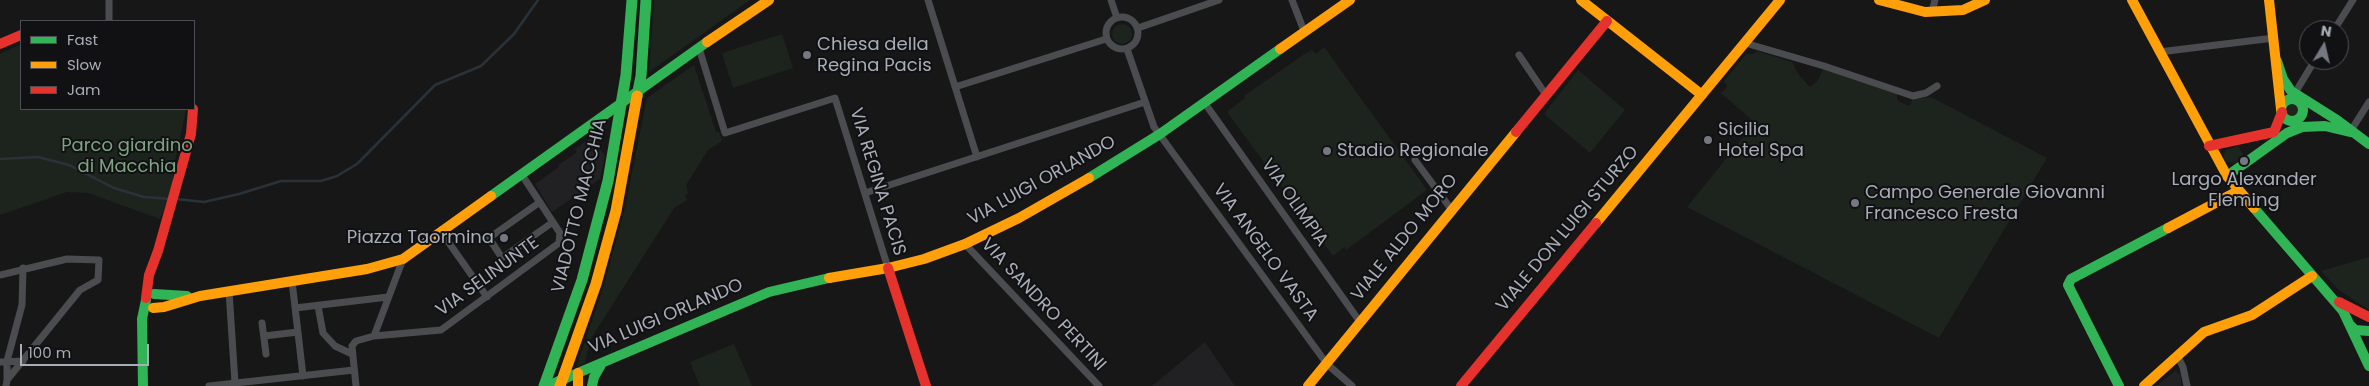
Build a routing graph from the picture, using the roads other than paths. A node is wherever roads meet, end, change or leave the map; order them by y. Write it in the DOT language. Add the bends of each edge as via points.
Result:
graph roads {
  1 [pos="109,0"];
  2 [pos="632,0"];
  3 [pos="646,0"];
  4 [pos="769,0"];
  5 [pos="928,0"];
  6 [pos="1111,0"];
  7 [pos="1219,0"];
  8 [pos="1292,0"];
  9 [pos="1350,0"];
  10 [pos="1581,0"];
  11 [pos="1780,0"];
  12 [pos="1879,0"];
  13 [pos="1935,0"];
  14 [pos="1985,0"];
  15 [pos="2132,0"];
  16 [pos="2269,0"];
  17 [pos="2353,0"];
  18 [pos="1932,12"];
  19 [pos="1117,18"];
  20 [pos="109,20"];
  21 [pos="2340,20"];
  22 [pos="1607,22"];
  23 [pos="1138,28"];
  24 [pos="1304,31"];
  25 [pos="20,35"];
  26 [pos="2274,38"];
  27 [pos="1106,39"];
  28 [pos="1744,43"];
  29 [pos="0,44"];
  30 [pos="699,48"];
  31 [pos="1127,49"];
  32 [pos="2159,52"];
  33 [pos="1519,56"];
  34 [pos="2277,61"];
  35 [pos="2310,70"];
  36 [pos="1937,86"];
  37 [pos="955,87"];
  38 [pos="1546,94"];
  39 [pos="1702,95"];
  40 [pos="2297,98"];
  41 [pos="1145,102"];
  42 [pos="1204,102"];
  43 [pos="2369,102"];
  44 [pos="194,110"];
  45 [pos="2282,110"];
  46 [pos="2297,120"];
  47 [pos="2350,132"];
  48 [pos="1160,134"];
  49 [pos="2287,134"];
  50 [pos="2369,144"];
  51 [pos="2209,146"];
  52 [pos="978,157"];
  53 [pos="1415,160"];
  54 [pos="522,175"];
  55 [pos="2226,176"];
  56 [pos="2238,191"];
  57 [pos="865,193"];
  58 [pos="540,202"];
  59 [pos="1451,209"];
  60 [pos="553,222"];
  61 [pos="442,233"];
  62 [pos="965,244"];
  63 [pos="403,259"];
  64 [pos="23,268"];
  65 [pos="888,268"];
  66 [pos="0,275"];
  67 [pos="2312,276"];
  68 [pos="292,281"];
  69 [pos="228,291"];
  70 [pos="2329,294"];
  71 [pos="388,297"];
  72 [pos="487,297"];
  73 [pos="154,300"];
  74 [pos="318,306"];
  75 [pos="295,308"];
  76 [pos="2369,317"];
  77 [pos="1360,322"];
  78 [pos="262,323"];
  79 [pos="2350,325"];
  80 [pos="298,332"];
  81 [pos="2369,333"];
  82 [pos="264,336"];
  83 [pos="374,336"];
  84 [pos="2359,347"];
  85 [pos="266,354"];
  86 [pos="352,354"];
  87 [pos="2177,355"];
  88 [pos="23,361"];
  89 [pos="3,362"];
  90 [pos="602,363"];
  91 [pos="1327,364"];
  92 [pos="2369,366"];
  93 [pos="354,370"];
  94 [pos="578,373"];
  95 [pos="303,376"];
  96 [pos="6,383"];
  97 [pos="235,383"];
  98 [pos="143,386"];
  99 [pos="209,386"];
  100 [pos="356,386"];
  101 [pos="552,386"];
  102 [pos="578,386"];
  103 [pos="588,386"];
  104 [pos="592,386"];
  105 [pos="925,386"];
  106 [pos="1099,386"];
  107 [pos="1308,386"];
  108 [pos="1352,386"];
  109 [pos="1461,386"];
  110 [pos="2119,386"];
  111 [pos="2144,386"];
  112 [pos="2187,386"];
  1 -- 20 [label="street"];
  2 -- 101 [label="main road, VIADOTTO MACCHIA, bridge" via="626,75 608,181"];
  3 -- 101 [label="main road, VIADOTTO MACCHIA, bridge" via="641,76 616,211 594,292"];
  4 -- 30 [label="main road"];
  5 -- 37 [label="street"];
  6 -- 19 [label="street"];
  7 -- 23 [label="street"];
  8 -- 24 [label="street"];
  9 -- 24 [label="main road, VIA LUIGI ORLANDO"];
  10 -- 22 [label="main road"];
  11 -- 28 [label="main road, VIALE DON LUIGI STURZO"];
  12 -- 18 [label="main road"];
  13 -- 18 [label="street"];
  14 -- 18 [label="main road" via="1963,10"];
  15 -- 32 [label="main road"];
  16 -- 26 [label="main road"];
  17 -- 21 [label="street"];
  19 -- 23 [label="street" via="1125,17"];
  19 -- 27 [label="street" via="1106,30"];
  22 -- 38 [label="main road, VIALE ALDO MORO"];
  22 -- 39 [label="main road"];
  23 -- 31 [label="street" via="1138,37"];
  24 -- 42 [label="main road, VIA LUIGI ORLANDO"];
  25 -- 29 [label="main road"];
  26 -- 32 [label="street"];
  26 -- 34 [label="main road"];
  27 -- 31 [label="street" via="1119,50"];
  27 -- 37 [label="street"];
  28 -- 36 [label="street" via="1913,96"];
  28 -- 39 [label="main road, VIALE DON LUIGI STURZO"];
  30 -- 54 [label="main road"];
  30 -- 57 [label="street, VIA REGINA PACIS" via="725,133 835,98"];
  31 -- 41 [label="street, VIA ANGELO VASTA"];
  32 -- 51 [label="main road"];
  33 -- 38 [label="street"];
  34 -- 40 [label="main road" via="2283,80"];
  34 -- 45 [label="main road"];
  35 -- 40 [label="street"];
  37 -- 52 [label="street"];
  38 -- 59 [label="main road, VIALE ALDO MORO"];
  39 -- 109 [label="main road, VIALE DON LUIGI STURZO"];
  40 -- 45 [label="main road" via="2284,103"];
  40 -- 46 [label="main road" via="2303,113"];
  40 -- 47 [label="main road" via="2318,108"];
  41 -- 48 [label="street, VIA ANGELO VASTA"];
  41 -- 52 [label="street"];
  42 -- 48 [label="main road, VIA LUIGI ORLANDO"];
  42 -- 77 [label="street, VIA OLIMPIA"];
  43 -- 47 [label="street"];
  44 -- 73 [label="main road" via="185,158 149,275"];
  45 -- 46 [label="main road" via="2288,120"];
  45 -- 51 [label="main road" via="2274,132"];
  46 -- 49 [label="main road"];
  47 -- 49 [label="main road" via="2315,126 2302,127"];
  47 -- 50 [label="main road"];
  48 -- 62 [label="main road, VIA LUIGI ORLANDO" via="1048,202"];
  48 -- 91 [label="street, VIA ANGELO VASTA"];
  49 -- 55 [label="main road"];
  51 -- 55 [label="main road"];
  52 -- 57 [label="street"];
  53 -- 59 [label="street"];
  54 -- 58 [label="street"];
  54 -- 61 [label="main road"];
  55 -- 56 [label="main road"];
  56 -- 67 [label="main road"];
  56 -- 110 [label="main road" via="2071,279 2068,285"];
  57 -- 65 [label="street, VIA REGINA PACIS"];
  58 -- 60 [label="street"];
  58 -- 60 [label="street" via="489,238 493,245 502,258"];
  59 -- 77 [label="main road, VIALE ALDO MORO"];
  60 -- 72 [label="street, VIA SELINUNTE" via="561,238 552,250"];
  61 -- 63 [label="main road"];
  61 -- 72 [label="street"];
  62 -- 65 [label="main road, VIA LUIGI ORLANDO"];
  62 -- 106 [label="street, VIA SANDRO PERTINI"];
  63 -- 68 [label="main road" via="366,269"];
  63 -- 71 [label="street"];
  64 -- 66 [label="street"];
  64 -- 88 [label="street" via="67,259 100,260 98,280 80,290"];
  64 -- 89 [label="street" via="22,305"];
  65 -- 90 [label="main road, VIA LUIGI ORLANDO" via="769,292"];
  65 -- 105 [label="main road"];
  67 -- 70 [label="main road"];
  67 -- 87 [label="main road" via="2252,315 2204,332"];
  68 -- 69 [label="main road"];
  68 -- 75 [label="street"];
  69 -- 73 [label="main road"];
  69 -- 97 [label="street"];
  70 -- 76 [label="main road"];
  70 -- 79 [label="main road"];
  71 -- 74 [label="street"];
  71 -- 83 [label="street"];
  72 -- 83 [label="street, VIA SELINUNTE" via="441,330"];
  73 -- 98 [label="main road" via="143,334"];
  74 -- 75 [label="street"];
  74 -- 86 [label="street" via="323,333 335,346"];
  75 -- 80 [label="street"];
  76 -- 79 [label="main road" via="2354,320"];
  77 -- 91 [label="main road, VIALE ALDO MORO"];
  78 -- 82 [label="street"];
  79 -- 81 [label="main road" via="2355,330"];
  79 -- 84 [label="main road"];
  80 -- 82 [label="street"];
  80 -- 95 [label="street"];
  81 -- 84 [label="main road"];
  82 -- 85 [label="street"];
  83 -- 86 [label="street, VIA SELINUNTE" via="356,341"];
  84 -- 92 [label="main road"];
  86 -- 93 [label="street"];
  87 -- 111 [label="main road"];
  87 -- 112 [label="street"];
  88 -- 89 [label="street"];
  88 -- 96 [label="street"];
  89 -- 96 [label="street"];
  90 -- 94 [label="main road, VIA LUIGI ORLANDO"];
  90 -- 104 [label="main road"];
  91 -- 107 [label="main road, VIALE ALDO MORO"];
  91 -- 108 [label="street, VIA ANGELO VASTA"];
  93 -- 95 [label="street"];
  93 -- 100 [label="street"];
  94 -- 101 [label="main road, VIA LUIGI ORLANDO"];
  94 -- 102 [label="main road"];
  94 -- 103 [label="main road"];
  95 -- 97 [label="street"];
  97 -- 99 [label="street"];
}
